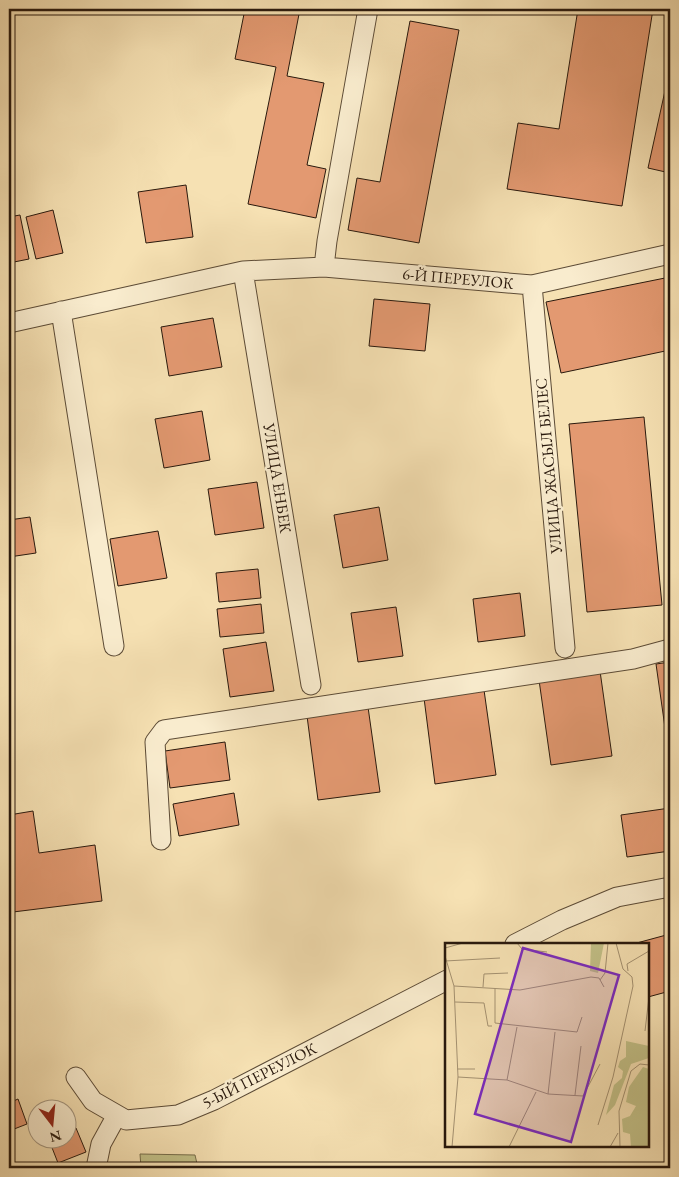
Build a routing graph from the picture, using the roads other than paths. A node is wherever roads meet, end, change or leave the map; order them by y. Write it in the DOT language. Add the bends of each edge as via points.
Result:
graph roads {
  1 [pos="368,9"];
  2 [pos="670,254"];
  3 [pos="324,267"];
  4 [pos="243,271"];
  5 [pos="532,285"];
  6 [pos="60,311"];
  7 [pos="9,323"];
  8 [pos="114,646"];
  9 [pos="565,648"];
  10 [pos="670,649"];
  11 [pos="311,685"];
  12 [pos="161,840"];
  13 [pos="670,886"];
  14 [pos="517,943"];
  15 [pos="445,981"];
  16 [pos="76,1077"];
  17 [pos="117,1115"];
  18 [pos="96,1168"];
  1 -- 3 [label="street"];
  2 -- 5 [label="street, 6-Й ПЕРЕУЛОК"];
  3 -- 4 [label="street, 6-Й ПЕРЕУЛОК"];
  3 -- 5 [label="street, 6-Й ПЕРЕУЛОК"];
  4 -- 6 [label="street, 6-Й ПЕРЕУЛОК"];
  4 -- 11 [label="street, УЛИЦА ЕНБЕК"];
  5 -- 9 [label="street, УЛИЦА ЖАСЫЛ БЕЛЕС"];
  6 -- 7 [label="street, 6-Й ПЕРЕУЛОК"];
  6 -- 8 [label="street"];
  10 -- 12 [label="street" via="633,659 164,730 155,742"];
  13 -- 14 [label="street" via="617,897"];
  15 -- 17 [label="street, 5-ЫЙ ПЕРЕУЛОК" via="214,1100 178,1115 126,1120"];
  16 -- 17 [label="street, 5-ЫЙ ПЕРЕУЛОК" via="93,1102"];
  17 -- 18 [label="street" via="101,1144"];
}
